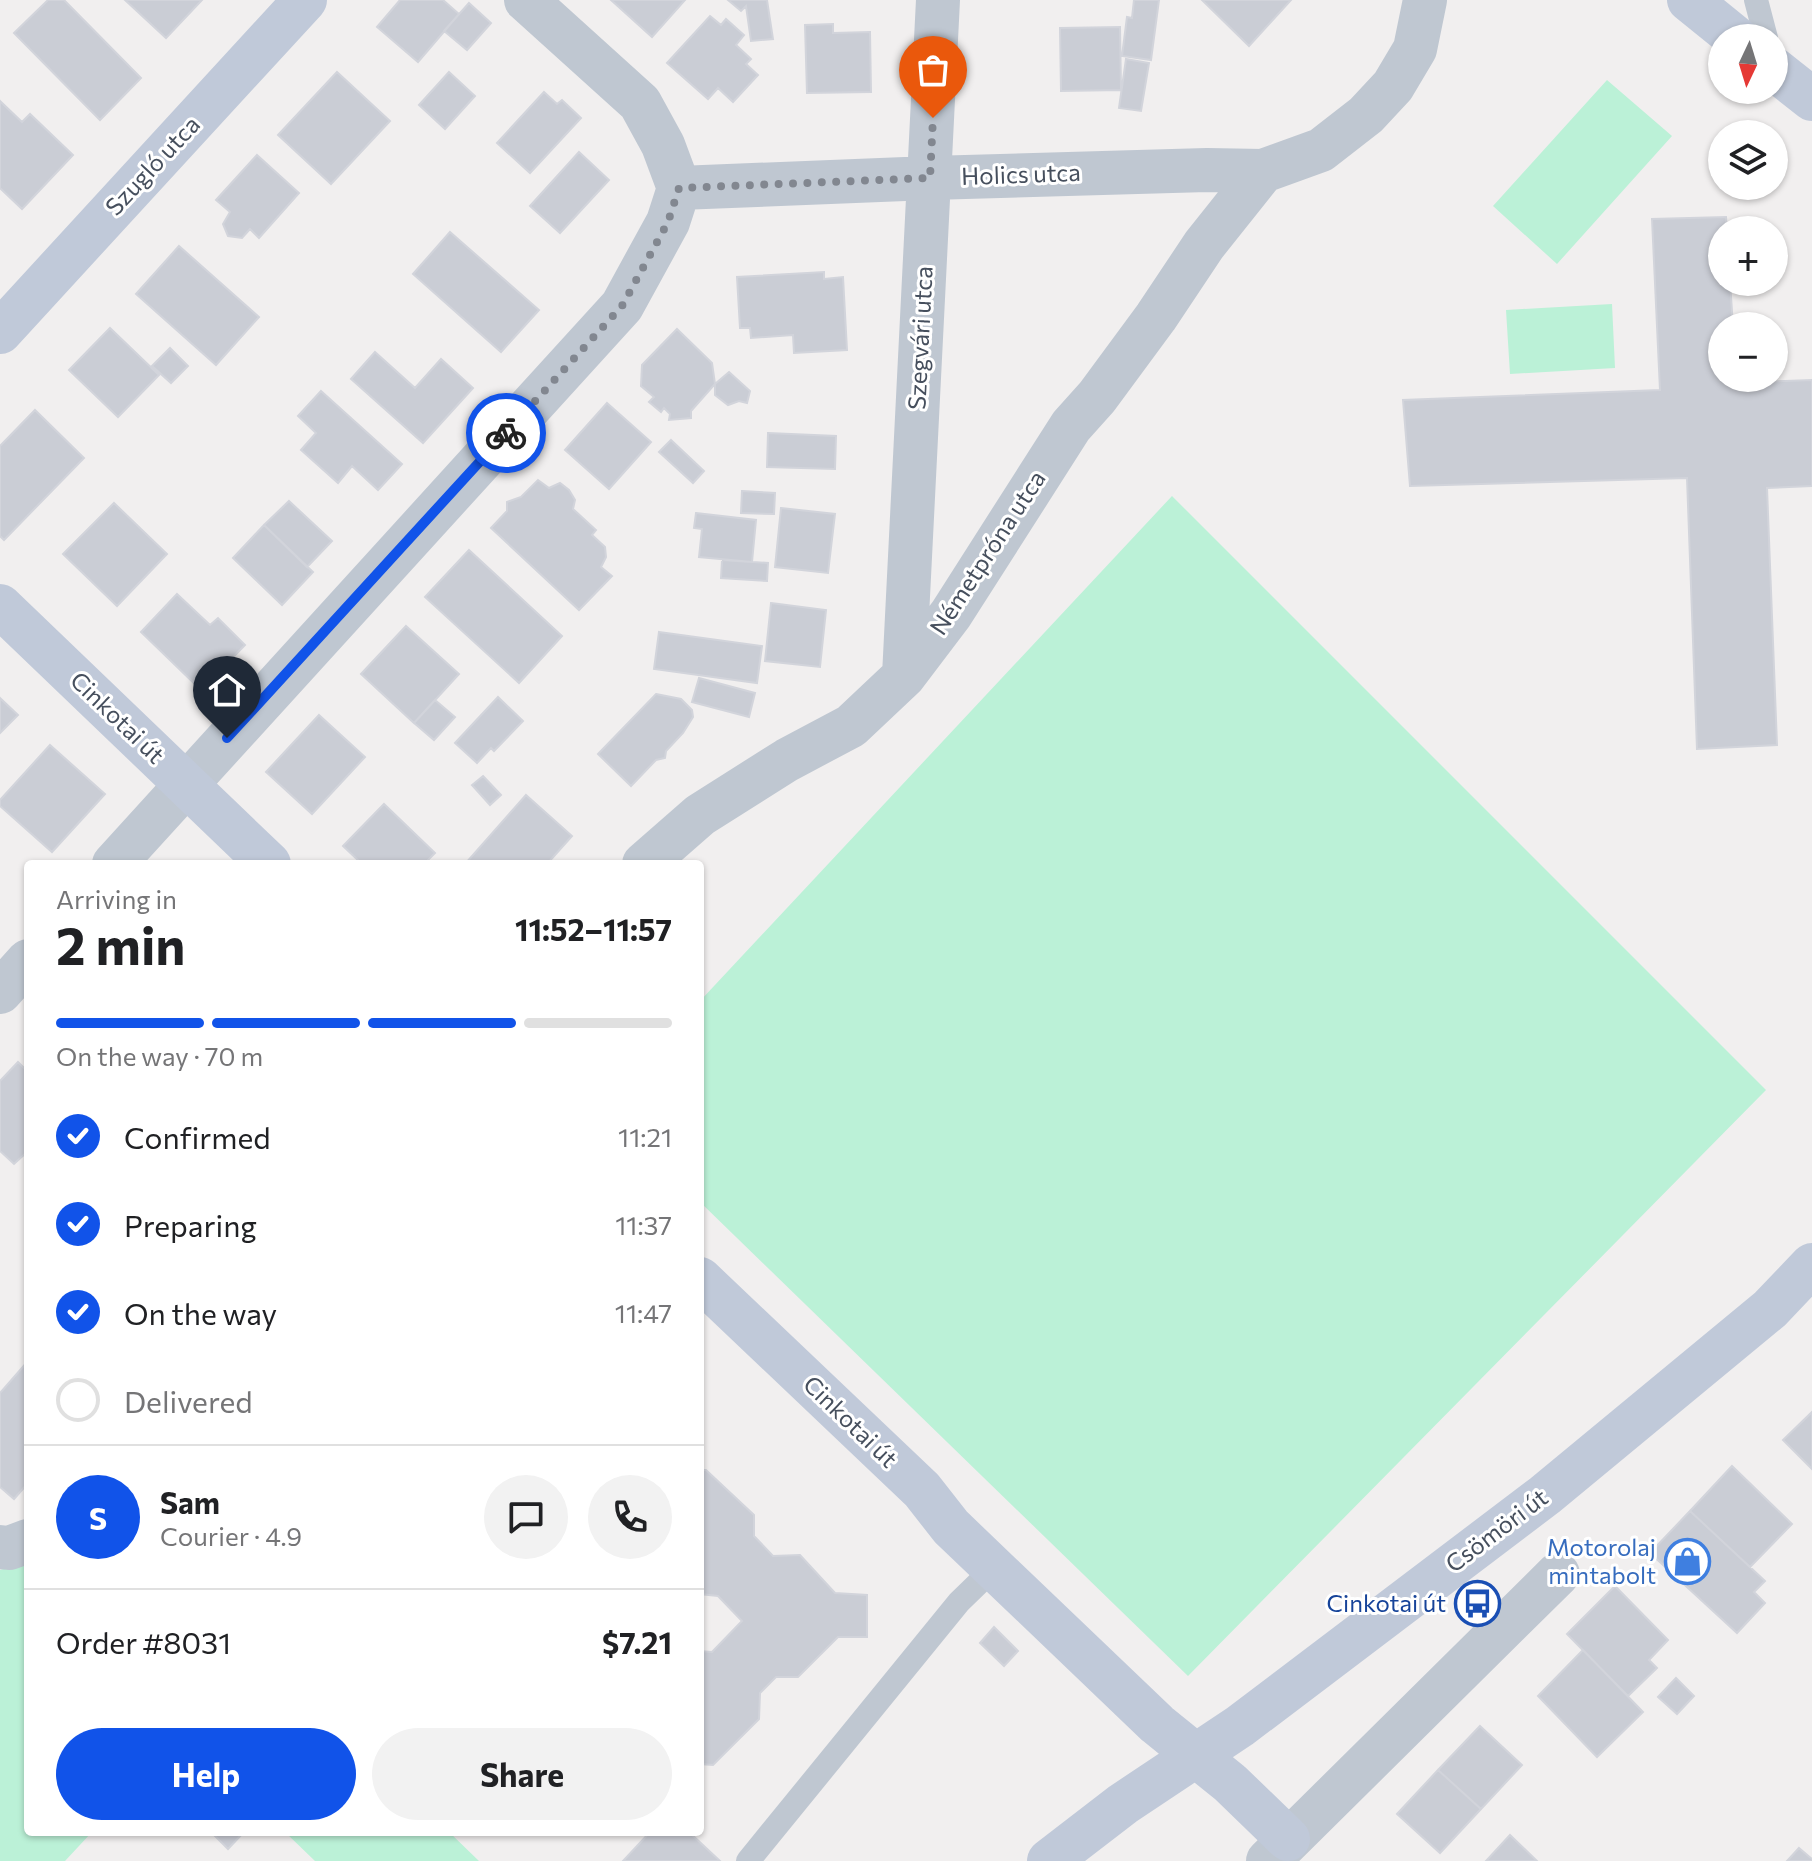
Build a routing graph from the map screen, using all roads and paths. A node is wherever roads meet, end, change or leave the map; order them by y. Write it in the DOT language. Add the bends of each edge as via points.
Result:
graph roads {
  1 [pos="305,0"];
  2 [pos="526,0"];
  3 [pos="938,0"];
  4 [pos="1425,0"];
  5 [pos="1689,0"];
  6 [pos="1756,0"];
  7 [pos="1719,24"];
  8 [pos="1762,24"];
  9 [pos="1788,80"];
  10 [pos="1812,99"];
  11 [pos="1263,171"];
  12 [pos="930,178"];
  13 [pos="679,188"];
  14 [pos="0,332"];
  15 [pos="0,606"];
  16 [pos="904,676"];
  17 [pos="185,783"];
  18 [pos="118,860"];
  19 [pos="265,860"];
  20 [pos="649,860"];
  21 [pos="24,965"];
  22 [pos="0,992"];
  23 [pos="1812,1265"];
  24 [pos="704,1283"];
  25 [pos="24,1542"];
  26 [pos="0,1547"];
  27 [pos="994,1568"];
  28 [pos="1558,1574"];
  29 [pos="1196,1754"];
  30 [pos="1290,1854"];
  31 [pos="748,1861"];
  32 [pos="1049,1861"];
  1 -- 14 [label="street, Szugló utca"];
  2 -- 13 [label="street" via="640,103"];
  3 -- 12 [label="street, Szegvári utca"];
  4 -- 11 [label="street, Holics utca" via="1415,49 1393,86 1366,115 1321,150"];
  5 -- 7 [label="street"];
  6 -- 8 [label="lane"];
  9 -- 10 [label="street"];
  11 -- 12 [label="street, Holics utca"];
  11 -- 16 [label="street, Németpróna utca" via="1071,426 951,614"];
  12 -- 13 [label="street, Holics utca"];
  12 -- 16 [label="street, Szegvári utca"];
  13 -- 17 [label="street" via="668,222 622,306"];
  15 -- 17 [label="street, Cinkotai út"];
  16 -- 20 [label="street, Németpróna utca" via="851,726 700,815"];
  17 -- 18 [label="street"];
  17 -- 19 [label="street, Cinkotai út"];
  21 -- 22 [label="street"];
  23 -- 29 [label="street, Csömöri út" via="1770,1309 1545,1495"];
  24 -- 27 [label="street, Cinkotai út" via="922,1490"];
  25 -- 26 [label="street"];
  27 -- 29 [label="street, Cinkotai út" via="1157,1724"];
  27 -- 31 [label="lane" via="959,1602"];
  28 -- 30 [label="street"];
  29 -- 30 [label="street, Cinkotai út"];
  29 -- 32 [label="street, Csömöri út"];
}
